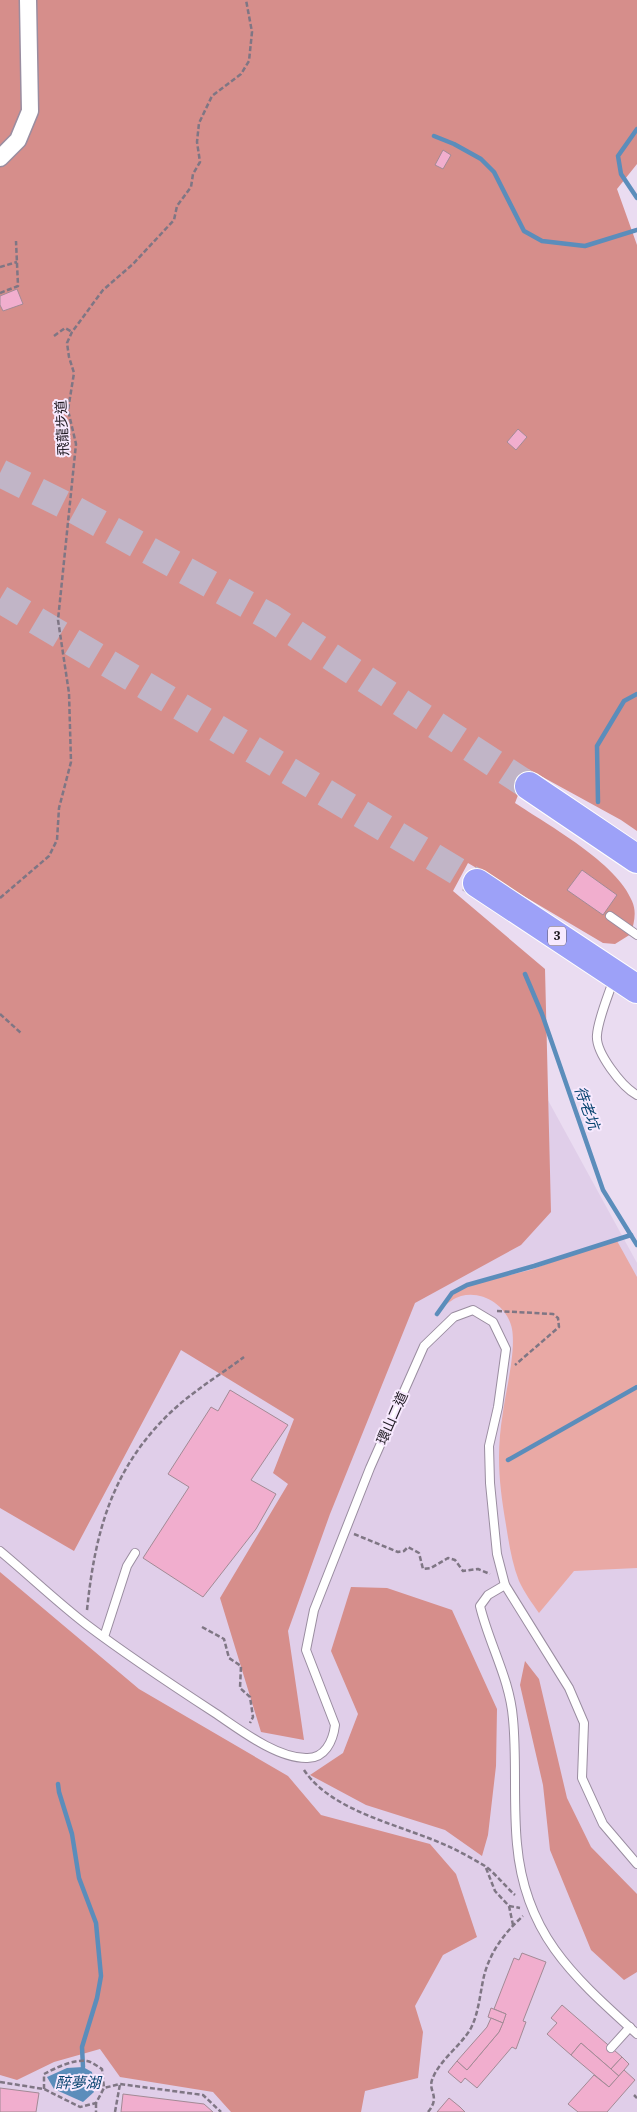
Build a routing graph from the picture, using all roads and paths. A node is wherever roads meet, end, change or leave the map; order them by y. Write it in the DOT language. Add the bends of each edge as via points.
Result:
graph roads {
  1 [pos="28,0"];
  2 [pos="246,0"];
  3 [pos="0,158"];
  4 [pos="16,241"];
  5 [pos="17,262"];
  6 [pos="0,267"];
  7 [pos="0,293"];
  8 [pos="72,332"];
  9 [pos="54,336"];
  10 [pos="530,786"];
  11 [pos="637,859"];
  12 [pos="477,883"];
  13 [pos="0,898"];
  14 [pos="610,916"];
  15 [pos="637,935"];
  16 [pos="626,981"];
  17 [pos="0,1014"];
  18 [pos="21,1033"];
  19 [pos="637,1095"];
  20 [pos="473,1310"];
  21 [pos="244,1357"];
  22 [pos="501,1377"];
  23 [pos="346,1530"];
  24 [pos="0,1550"];
  25 [pos="135,1553"];
  26 [pos="505,1585"];
  27 [pos="86,1624"];
  28 [pos="202,1627"];
  29 [pos="104,1637"];
  30 [pos="246,1734"];
  31 [pos="296,1757"];
  32 [pos="637,1864"];
  33 [pos="485,1867"];
  34 [pos="529,1899"];
  35 [pos="534,1911"];
  36 [pos="513,1925"];
  37 [pos="630,2027"];
  38 [pos="637,2034"];
  39 [pos="611,2048"];
  40 [pos="0,2082"];
  41 [pos="120,2084"];
  42 [pos="104,2088"];
  43 [pos="44,2089"];
  44 [pos="634,2095"];
  45 [pos="637,2098"];
  46 [pos="96,2104"];
  47 [pos="96,2112"];
  48 [pos="115,2112"];
  49 [pos="221,2112"];
  50 [pos="428,2112"];
  1 -- 3 [label="street" via="30,111 18,140"];
  2 -- 8 [label="path, 飛龍步道" via="252,32 249,61 241,74 212,96 199,123 200,162 193,174 192,187 177,206 174,220 133,264 103,290"];
  4 -- 5 [label="path"];
  5 -- 6 [label="path"];
  5 -- 7 [label="path" via="18,286"];
  8 -- 9 [label="path" via="66,328"];
  8 -- 13 [label="path, 飛龍步道" via="67,343 74,373 68,410 76,444 58,620 69,693 71,762 59,808 57,840 49,856"];
  10 -- 11 [label="highway"];
  12 -- 16 [label="highway, 3"];
  14 -- 15 [label="lane"];
  16 -- 19 [label="lane" via="596,1036 601,1053 620,1082"];
  17 -- 18 [label="path"];
  20 -- 22 [label="lane" via="494,1322 506,1349"];
  20 -- 22 [label="path" via="553,1314 558,1318 559,1327"];
  20 -- 23 [label="lane, 環山二道" via="454,1316 424,1346"];
  21 -- 27 [label="path" via="172,1411 140,1447 121,1477 94,1551"];
  22 -- 26 [label="lane" via="489,1446 497,1554"];
  23 -- 26 [label="path" via="398,1552 408,1547 419,1553 422,1569 431,1568 448,1558 463,1571 478,1569 487,1572"];
  23 -- 31 [label="lane, 環山二道" via="314,1610 306,1650 335,1725 334,1738 318,1755"];
  24 -- 27 [label="lane, 環山二道"];
  25 -- 29 [label="lane" via="127,1566"];
  26 -- 32 [label="lane" via="568,1688 584,1723 582,1778 603,1824"];
  26 -- 34 [label="lane" via="488,1595 480,1606 513,1718 517,1843"];
  27 -- 29 [label="lane, 環山二道"];
  28 -- 30 [label="path" via="224,1639 229,1658 241,1666 240,1688 250,1697 253,1717"];
  29 -- 30 [label="lane, 環山二道"];
  30 -- 31 [label="lane, 環山二道"];
  31 -- 33 [label="path" via="318,1788 350,1808 425,1836"];
  33 -- 34 [label="path" via="515,1895"];
  33 -- 36 [label="path" via="495,1891 509,1906"];
  34 -- 35 [label="lane"];
  35 -- 36 [label="path"];
  35 -- 37 [label="lane" via="562,1961"];
  36 -- 50 [label="path" via="492,1956 472,2025 432,2080 435,2099"];
  37 -- 38 [label="lane"];
  37 -- 39 [label="lane"];
  40 -- 43 [label="path"];
  41 -- 42 [label="path"];
  41 -- 48 [label="path"];
  41 -- 49 [label="path" via="203,2095"];
  42 -- 43 [label="path" via="102,2069 87,2062 76,2062 44,2074"];
  42 -- 46 [label="path"];
  43 -- 46 [label="path" via="80,2107"];
  44 -- 45 [label="path"];
  46 -- 47 [label="path"];
}
